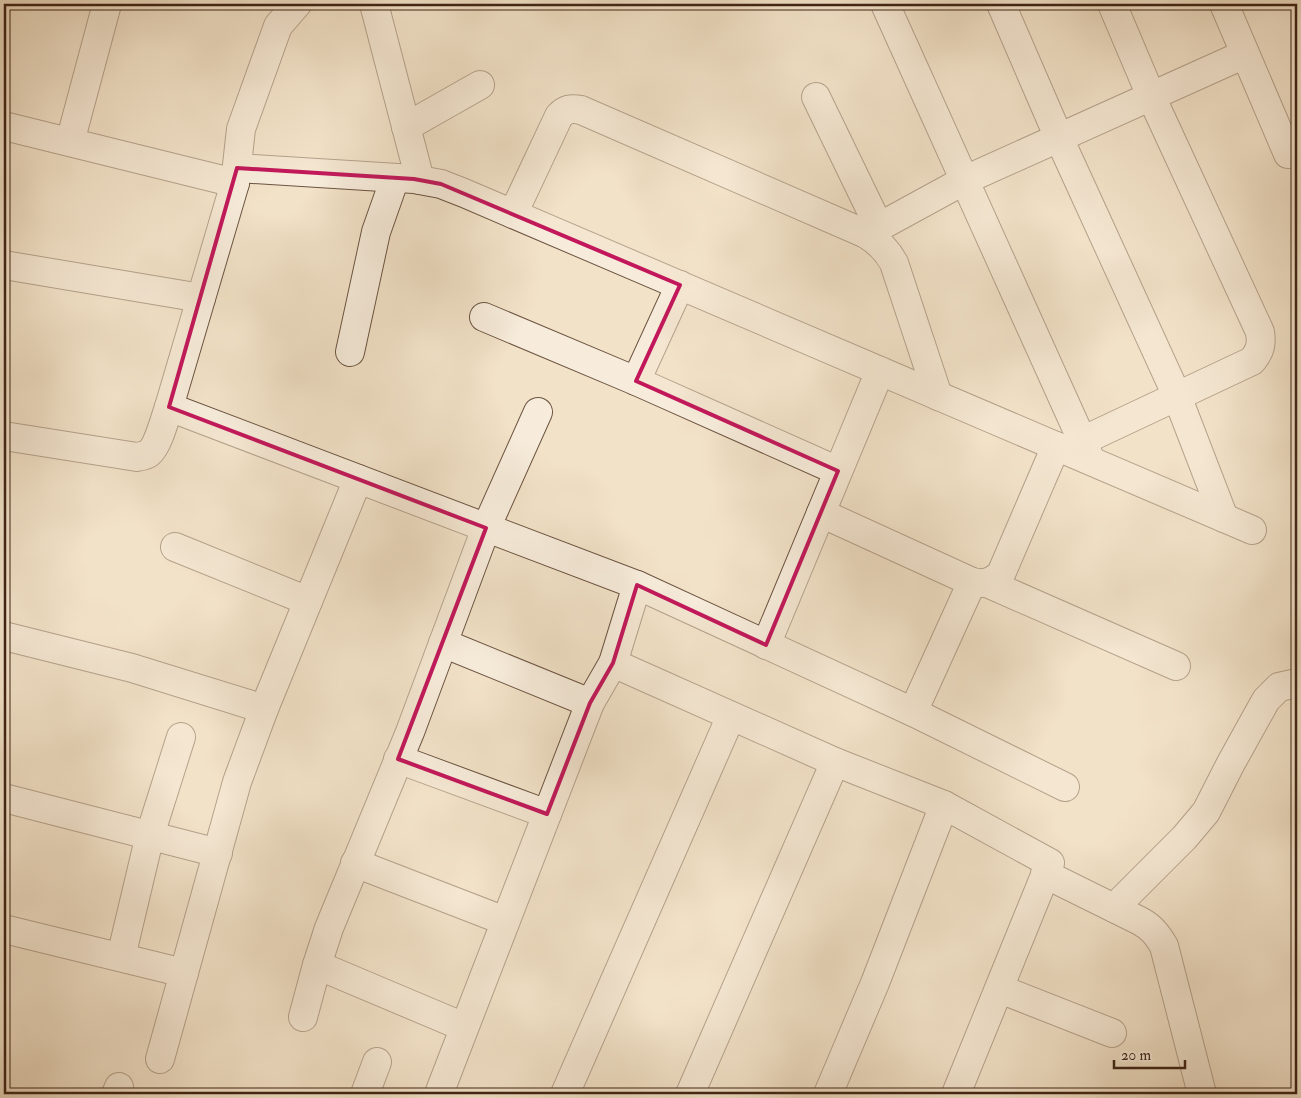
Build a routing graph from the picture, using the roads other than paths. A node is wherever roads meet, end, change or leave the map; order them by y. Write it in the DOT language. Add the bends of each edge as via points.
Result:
graph roads {
  1 [pos="107,4"];
  2 [pos="297,4"];
  3 [pos="374,4"];
  4 [pos="886,4"];
  5 [pos="1001,4"];
  6 [pos="1112,4"];
  7 [pos="1224,4"];
  8 [pos="1246,54"];
  9 [pos="480,85"];
  10 [pos="1152,96"];
  11 [pos="816,97"];
  12 [pos="4,126"];
  13 [pos="406,127"];
  14 [pos="1058,138"];
  15 [pos="70,142"];
  16 [pos="1288,154"];
  17 [pos="236,176"];
  18 [pos="407,179"];
  19 [pos="965,180"];
  20 [pos="513,214"];
  21 [pos="872,230"];
  22 [pos="4,265"];
  23 [pos="680,285"];
  24 [pos="201,298"];
  25 [pos="484,317"];
  26 [pos="350,352"];
  27 [pos="880,371"];
  28 [pos="636,382"];
  29 [pos="938,396"];
  30 [pos="1177,396"];
  31 [pos="169,407"];
  32 [pos="538,412"];
  33 [pos="4,436"];
  34 [pos="1056,446"];
  35 [pos="1087,451"];
  36 [pos="838,471"];
  37 [pos="358,479"];
  38 [pos="821,513"];
  39 [pos="1224,518"];
  40 [pos="486,528"];
  41 [pos="1252,530"];
  42 [pos="175,547"];
  43 [pos="980,582"];
  44 [pos="637,585"];
  45 [pos="308,601"];
  46 [pos="4,636"];
  47 [pos="443,643"];
  48 [pos="766,645"];
  49 [pos="613,663"];
  50 [pos="1176,666"];
  51 [pos="1297,683"];
  52 [pos="590,704"];
  53 [pos="264,709"];
  54 [pos="913,712"];
  55 [pos="732,716"];
  56 [pos="180,737"];
  57 [pos="398,759"];
  58 [pos="835,762"];
  59 [pos="1066,787"];
  60 [pos="4,798"];
  61 [pos="944,804"];
  62 [pos="547,814"];
  63 [pos="150,835"];
  64 [pos="218,853"];
  65 [pos="356,863"];
  66 [pos="1046,874"];
  67 [pos="1114,908"];
  68 [pos="505,921"];
  69 [pos="4,929"];
  70 [pos="121,957"];
  71 [pos="317,965"];
  72 [pos="184,973"];
  73 [pos="1000,988"];
  74 [pos="303,1017"];
  75 [pos="464,1027"];
  76 [pos="1112,1033"];
  77 [pos="160,1059"];
  78 [pos="377,1062"];
  79 [pos="365,1094"];
  80 [pos="444,1094"];
  81 [pos="565,1094"];
  82 [pos="690,1094"];
  83 [pos="828,1094"];
  84 [pos="956,1094"];
  85 [pos="1202,1094"];
  1 -- 15 [label="street"];
  2 -- 17 [label="street" via="278,26 241,129"];
  3 -- 13 [label="street"];
  4 -- 19 [label="street"];
  5 -- 14 [label="street"];
  6 -- 10 [label="street"];
  7 -- 8 [label="street"];
  8 -- 10 [label="street"];
  8 -- 16 [label="street"];
  9 -- 13 [label="street"];
  10 -- 14 [label="street"];
  10 -- 30 [label="street" via="1260,332 1261,342 1260,352 1252,361"];
  11 -- 21 [label="street"];
  12 -- 15 [label="street"];
  13 -- 18 [label="street"];
  14 -- 19 [label="street"];
  14 -- 30 [label="street"];
  15 -- 17 [label="street"];
  17 -- 18 [label="street"];
  17 -- 24 [label="street"];
  18 -- 20 [label="street" via="440,184"];
  18 -- 26 [label="street" via="376,232"];
  19 -- 21 [label="street"];
  19 -- 35 [label="street"];
  20 -- 21 [label="street" via="558,116 573,108"];
  20 -- 23 [label="street"];
  21 -- 29 [label="street" via="894,263"];
  22 -- 24 [label="street"];
  23 -- 27 [label="street"];
  23 -- 28 [label="street"];
  24 -- 31 [label="street"];
  25 -- 28 [label="street"];
  27 -- 29 [label="street"];
  27 -- 36 [label="street"];
  28 -- 36 [label="street"];
  29 -- 34 [label="street"];
  30 -- 35 [label="street"];
  30 -- 39 [label="street"];
  31 -- 33 [label="street" via="151,452 144,456"];
  31 -- 37 [label="street"];
  32 -- 40 [label="street"];
  34 -- 35 [label="street"];
  34 -- 43 [label="street" via="1001,574 993,581"];
  35 -- 39 [label="street"];
  36 -- 38 [label="street"];
  37 -- 40 [label="street"];
  37 -- 45 [label="street"];
  38 -- 43 [label="street"];
  38 -- 48 [label="street"];
  39 -- 41 [label="street"];
  40 -- 44 [label="street"];
  40 -- 47 [label="street"];
  42 -- 45 [label="street"];
  43 -- 50 [label="street"];
  43 -- 54 [label="street"];
  44 -- 48 [label="street"];
  44 -- 49 [label="street"];
  45 -- 53 [label="street"];
  46 -- 53 [label="street" via="132,668"];
  47 -- 52 [label="street"];
  47 -- 57 [label="street"];
  48 -- 54 [label="street"];
  49 -- 52 [label="street"];
  49 -- 55 [label="street"];
  51 -- 67 [label="street" via="1279,687 1266,700 1206,812"];
  52 -- 62 [label="street"];
  53 -- 64 [label="street" via="237,782"];
  54 -- 59 [label="street"];
  55 -- 58 [label="street"];
  55 -- 81 [label="street"];
  56 -- 63 [label="street"];
  57 -- 62 [label="street"];
  57 -- 65 [label="street"];
  58 -- 61 [label="street"];
  58 -- 82 [label="street"];
  60 -- 63 [label="street"];
  61 -- 66 [label="street" via="1050,863"];
  61 -- 83 [label="street"];
  62 -- 68 [label="street"];
  63 -- 64 [label="street"];
  63 -- 70 [label="street"];
  64 -- 72 [label="street"];
  65 -- 68 [label="street"];
  65 -- 71 [label="street"];
  66 -- 67 [label="street"];
  66 -- 73 [label="street"];
  67 -- 85 [label="street" via="1150,926 1164,946"];
  68 -- 75 [label="street"];
  69 -- 70 [label="street"];
  70 -- 72 [label="street"];
  71 -- 74 [label="street"];
  71 -- 75 [label="street"];
  72 -- 77 [label="street"];
  73 -- 76 [label="street"];
  73 -- 84 [label="street"];
  75 -- 80 [label="street" via="440,1091"];
  78 -- 79 [label="street"];
}
